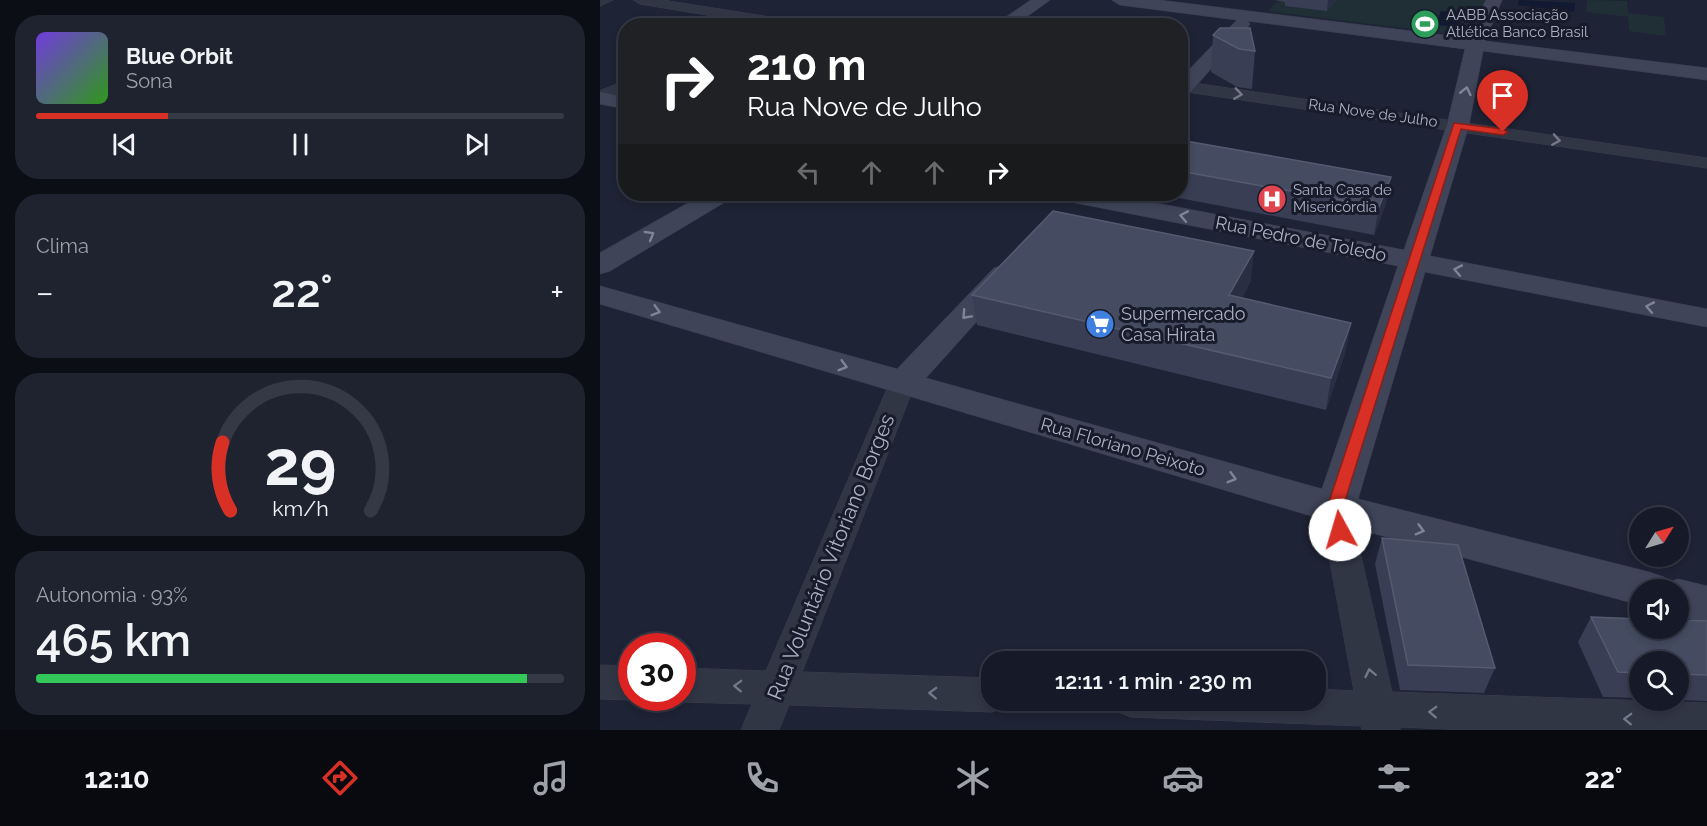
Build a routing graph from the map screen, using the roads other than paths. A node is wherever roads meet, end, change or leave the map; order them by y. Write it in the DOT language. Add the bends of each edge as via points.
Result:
graph roads {
  1 [pos="607,0"];
  2 [pos="640,0"];
  3 [pos="1042,0"];
  4 [pos="1120,0"];
  5 [pos="1172,0"];
  6 [pos="1494,0"];
  7 [pos="600,2"];
  8 [pos="1256,9"];
  9 [pos="740,18"];
  10 [pos="1014,18"];
  11 [pos="1477,42"];
  12 [pos="1707,67"];
  13 [pos="1707,74"];
  14 [pos="1188,82"];
  15 [pos="618,89"];
  16 [pos="1188,89"];
  17 [pos="600,97"];
  18 [pos="618,101"];
  19 [pos="1458,125"];
  20 [pos="1707,163"];
  21 [pos="709,201"];
  22 [pos="1070,201"];
  23 [pos="1111,201"];
  24 [pos="1053,220"];
  25 [pos="1022,255"];
  26 [pos="1413,262"];
  27 [pos="600,265"];
  28 [pos="600,295"];
  29 [pos="1707,318"];
  30 [pos="902,384"];
  31 [pos="1335,508"];
  32 [pos="1629,585"];
  33 [pos="1689,600"];
  34 [pos="1707,605"];
  35 [pos="600,682"];
  36 [pos="618,683"];
  37 [pos="696,685"];
  38 [pos="776,687"];
  39 [pos="981,695"];
  40 [pos="1267,711"];
  41 [pos="1379,720"];
  42 [pos="1707,722"];
  43 [pos="760,730"];
  1 -- 7 [label="street"];
  2 -- 9 [label="street"];
  3 -- 10 [label="main road"];
  4 -- 8 [label="main road"];
  5 -- 8 [label="main road"];
  6 -- 11 [label="main road"];
  8 -- 11 [label="main road"];
  8 -- 14 [label="main road"];
  11 -- 12 [label="main road"];
  11 -- 13 [label="main road"];
  19 -- 11 [label="main road, one-way"];
  15 -- 17 [label="street"];
  16 -- 19 [label="street, Rua Nove de Julho, one-way"];
  17 -- 18 [label="main road"];
  19 -- 20 [label="street, Rua Nove de Julho, one-way"];
  19 -- 26 [label="main road"];
  27 -- 21 [label="main road, one-way"];
  22 -- 24 [label="main road"];
  26 -- 23 [label="main road, Rua Pedro de Toledo, one-way"];
  25 -- 30 [label="main road, one-way"];
  29 -- 26 [label="main road, Rua Pedro de Toledo, one-way"];
  26 -- 31 [label="main road"];
  28 -- 30 [label="main road, Rua Floriano Peixoto, one-way"];
  30 -- 31 [label="main road, Rua Floriano Peixoto, one-way"];
  30 -- 38 [label="street, Rua Voluntário Vitoriano Borges"];
  31 -- 32 [label="main road, Rua Floriano Peixoto, one-way"];
  41 -- 31 [label="street, one-way"];
  33 -- 34 [label="main road"];
  35 -- 36 [label="street"];
  38 -- 37 [label="street, one-way"];
  39 -- 38 [label="street, one-way"];
  38 -- 43 [label="street, Rua Voluntário Vitoriano Borges"];
  40 -- 41 [label="street"];
  42 -- 41 [label="street, one-way"];
}
